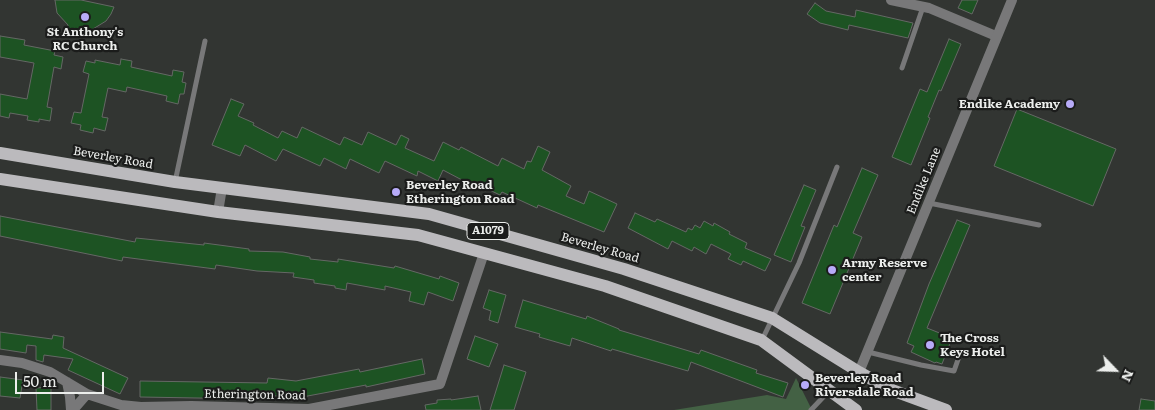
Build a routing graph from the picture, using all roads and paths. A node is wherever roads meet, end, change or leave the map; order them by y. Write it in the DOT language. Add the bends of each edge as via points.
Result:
graph roads {
  1 [pos="891,0"];
  2 [pos="1012,0"];
  3 [pos="928,5"];
  4 [pos="996,36"];
  5 [pos="205,41"];
  6 [pos="902,68"];
  7 [pos="0,153"];
  8 [pos="837,167"];
  9 [pos="0,179"];
  10 [pos="175,182"];
  11 [pos="222,188"];
  12 [pos="928,203"];
  13 [pos="218,212"];
  14 [pos="442,218"];
  15 [pos="1039,225"];
  16 [pos="437,240"];
  17 [pos="540,245"];
  18 [pos="484,254"];
  19 [pos="534,267"];
  20 [pos="676,286"];
  21 [pos="668,307"];
  22 [pos="772,318"];
  23 [pos="762,340"];
  24 [pos="961,351"];
  25 [pos="868,352"];
  26 [pos="0,360"];
  27 [pos="859,372"];
  28 [pos="67,382"];
  29 [pos="830,390"];
  30 [pos="87,394"];
  31 [pos="922,406"];
  32 [pos="72,410"];
  33 [pos="812,410"];
  34 [pos="856,410"];
  35 [pos="946,410"];
  1 -- 3 [label="street"];
  2 -- 4 [label="street, Endike Lane"];
  3 -- 4 [label="street"];
  3 -- 6 [label="lane"];
  4 -- 12 [label="street, Endike Lane"];
  5 -- 10 [label="lane"];
  7 -- 10 [label="main road, Beverley Road / A1079"];
  8 -- 22 [label="lane" via="799,263"];
  9 -- 13 [label="main road, A1079"];
  10 -- 11 [label="main road, Beverley Road / A1079"];
  11 -- 13 [label="street"];
  11 -- 14 [label="main road, Beverley Road / A1079"];
  12 -- 15 [label="lane"];
  12 -- 25 [label="street, Endike Lane"];
  13 -- 16 [label="main road, A1079" via="418,235"];
  14 -- 16 [label="main road"];
  14 -- 17 [label="main road, Beverley Road / A1079"];
  16 -- 18 [label="main road, A1079"];
  17 -- 19 [label="main road"];
  17 -- 20 [label="main road, Beverley Road / A1079"];
  18 -- 19 [label="main road, A1079"];
  18 -- 30 [label="street, Etherington Road" via="440,384 309,409 141,407 121,405"];
  19 -- 21 [label="main road, A1079"];
  20 -- 21 [label="main road"];
  20 -- 22 [label="main road, Beverley Road / A1079"];
  21 -- 23 [label="main road, A1079"];
  22 -- 23 [label="lane"];
  22 -- 27 [label="main road, Beverley Road / A1079"];
  23 -- 29 [label="main road, A1079"];
  24 -- 25 [label="lane" via="954,371"];
  25 -- 27 [label="street, Endike Lane"];
  26 -- 28 [label="street, Etherington Road" via="32,366"];
  27 -- 31 [label="main road, Beverley Road / A1079"];
  28 -- 30 [label="street, Etherington Road"];
  28 -- 32 [label="street"];
  29 -- 33 [label="lane"];
  29 -- 34 [label="main road, A1079"];
  30 -- 32 [label="street"];
  31 -- 35 [label="main road, Beverley Road / A1079"];
}
